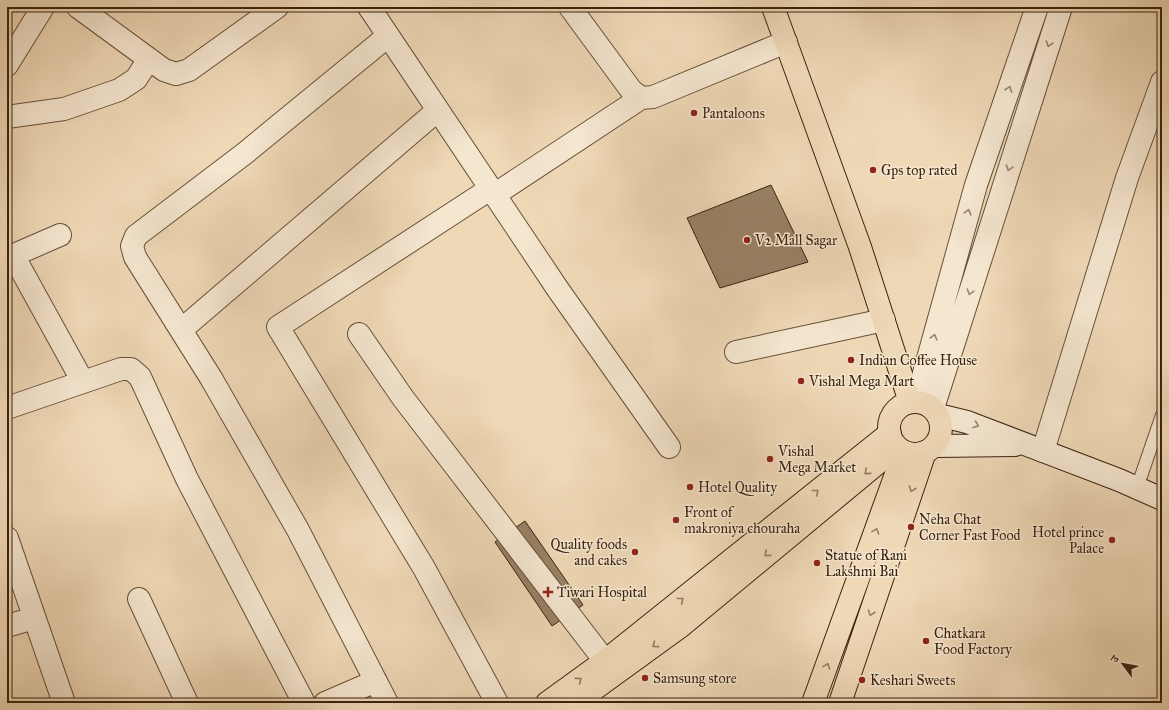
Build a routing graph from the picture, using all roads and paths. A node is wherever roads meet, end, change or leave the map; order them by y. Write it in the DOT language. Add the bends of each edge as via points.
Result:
graph roads {
  1 [pos="43,7"];
  2 [pos="78,7"];
  3 [pos="369,7"];
  4 [pos="570,7"];
  5 [pos="773,7"];
  6 [pos="1037,7"];
  7 [pos="1061,7"];
  8 [pos="272,8"];
  9 [pos="388,36"];
  10 [pos="786,42"];
  11 [pos="148,59"];
  12 [pos="7,64"];
  13 [pos="1162,82"];
  14 [pos="641,98"];
  15 [pos="438,110"];
  16 [pos="7,117"];
  17 [pos="492,192"];
  18 [pos="60,235"];
  19 [pos="10,256"];
  20 [pos="884,320"];
  21 [pos="181,330"];
  22 [pos="359,334"];
  23 [pos="736,352"];
  24 [pos="83,382"];
  25 [pos="924,407"];
  26 [pos="7,408"];
  27 [pos="1162,415"];
  28 [pos="910,446"];
  29 [pos="669,447"];
  30 [pos="1036,448"];
  31 [pos="1137,488"];
  32 [pos="1162,499"];
  33 [pos="7,538"];
  34 [pos="139,599"];
  35 [pos="34,618"];
  36 [pos="7,626"];
  37 [pos="605,661"];
  38 [pos="376,681"];
  39 [pos="61,702"];
  40 [pos="187,703"];
  41 [pos="304,703"];
  42 [pos="325,703"];
  43 [pos="387,703"];
  44 [pos="497,703"];
  45 [pos="548,703"];
  46 [pos="575,703"];
  47 [pos="813,703"];
  48 [pos="840,703"];
  1 -- 12 [label="street"];
  2 -- 11 [label="street"];
  3 -- 9 [label="street"];
  4 -- 14 [label="street" via="631,90"];
  5 -- 10 [label="main road"];
  25 -- 6 [label="street, one-way" via="976,185"];
  7 -- 25 [label="street, one-way"];
  8 -- 11 [label="street" via="187,71 176,74 164,70"];
  9 -- 15 [label="street"];
  9 -- 21 [label="street" via="244,154 136,236 132,246 135,256"];
  10 -- 14 [label="street" via="653,97"];
  10 -- 20 [label="main road"];
  11 -- 16 [label="street" via="136,79 119,90 64,109"];
  13 -- 30 [label="street"];
  14 -- 17 [label="street"];
  15 -- 17 [label="street"];
  15 -- 21 [label="street"];
  17 -- 29 [label="street"];
  17 -- 44 [label="street" via="278,327 424,568"];
  18 -- 19 [label="street"];
  19 -- 24 [label="street"];
  20 -- 23 [label="street"];
  20 -- 25 [label="main road"];
  21 -- 38 [label="street" via="298,530"];
  22 -- 37 [label="street" via="403,398"];
  24 -- 26 [label="street"];
  24 -- 41 [label="street" via="121,369 131,369 140,377 187,479"];
  25 -- 28 [label="main road" via="942,425 940,436"];
  25 -- 28 [label="main road" via="903,405 892,417 890,425"];
  25 -- 30 [label="street, one-way"];
  27 -- 31 [label="lane"];
  28 -- 30 [label="street"];
  37 -- 28 [label="main road, one-way"];
  28 -- 46 [label="main road, one-way" via="681,626"];
  47 -- 28 [label="main road, one-way"];
  28 -- 48 [label="main road, one-way"];
  30 -- 31 [label="street"];
  31 -- 32 [label="street"];
  33 -- 35 [label="street"];
  34 -- 40 [label="street"];
  35 -- 36 [label="street"];
  35 -- 39 [label="street"];
  45 -- 37 [label="main road, one-way"];
  38 -- 42 [label="street"];
  38 -- 43 [label="street"];
}
